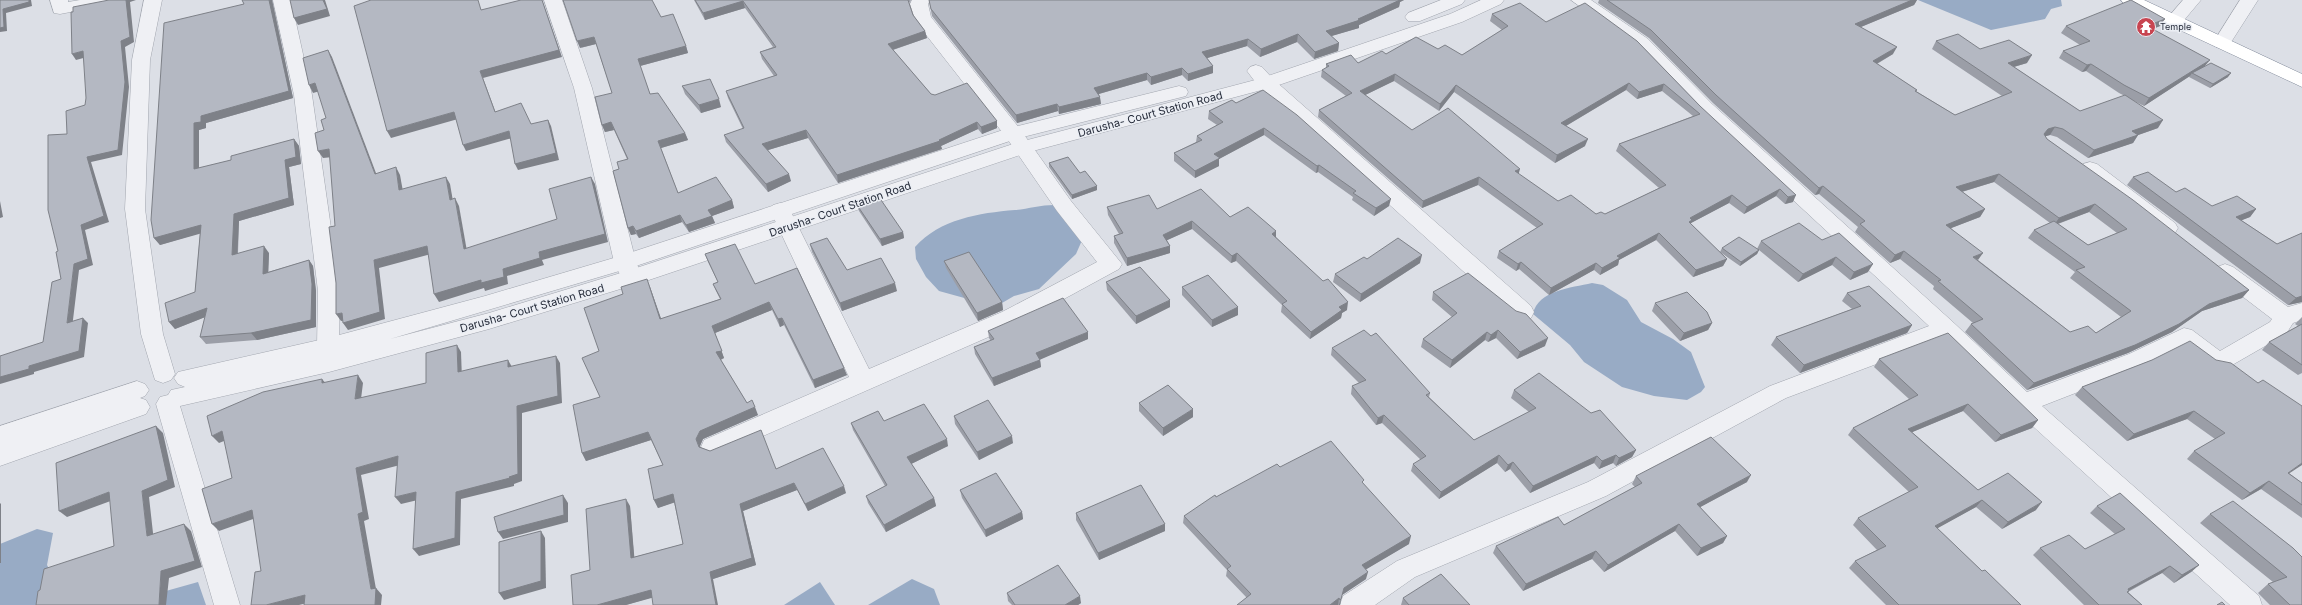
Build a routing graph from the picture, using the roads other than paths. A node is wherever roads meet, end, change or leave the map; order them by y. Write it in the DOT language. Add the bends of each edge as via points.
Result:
graph roads {
  1 [pos="59,0"];
  2 [pos="106,0"];
  3 [pos="154,0"];
  4 [pos="282,0"];
  5 [pos="553,0"];
  6 [pos="921,0"];
  7 [pos="1456,0"];
  8 [pos="1495,0"];
  9 [pos="1580,0"];
  10 [pos="2130,0"];
  11 [pos="2192,0"];
  12 [pos="2249,0"];
  13 [pos="2176,18"];
  14 [pos="2224,40"];
  15 [pos="2302,71"];
  16 [pos="1261,77"];
  17 [pos="2302,81"];
  18 [pos="1018,140"];
  19 [pos="2074,159"];
  20 [pos="784,218"];
  21 [pos="2183,240"];
  22 [pos="2207,258"];
  23 [pos="628,270"];
  24 [pos="1523,312"];
  25 [pos="2293,314"];
  26 [pos="1946,329"];
  27 [pos="328,347"];
  28 [pos="163,374"];
  29 [pos="863,381"];
  30 [pos="178,393"];
  31 [pos="137,399"];
  32 [pos="2023,403"];
  33 [pos="0,436"];
  34 [pos="714,447"];
  35 [pos="0,456"];
  36 [pos="227,605"];
  37 [pos="1353,605"];
  38 [pos="2249,605"];
  1 -- 2 [label="street" via="60,9"];
  3 -- 28 [label="street" via="141,60 135,209 152,334"];
  4 -- 27 [label="street" via="303,95 328,291"];
  5 -- 23 [label="street" via="583,88"];
  6 -- 18 [label="street" via="919,4 922,18"];
  7 -- 16 [label="street, Darusha- Court Station Road"];
  8 -- 16 [label="street, Darusha- Court Station Road" via="1456,18"];
  9 -- 26 [label="street" via="1642,43 1705,108"];
  10 -- 13 [label="highway"];
  11 -- 13 [label="street"];
  12 -- 14 [label="street"];
  13 -- 14 [label="highway"];
  14 -- 15 [label="highway"];
  14 -- 17 [label="highway"];
  16 -- 18 [label="street, Darusha- Court Station Road" via="1146,116"];
  16 -- 24 [label="street" via="1446,246"];
  18 -- 20 [label="street, Darusha- Court Station Road"];
  18 -- 29 [label="street" via="1064,206 1110,264 1010,318"];
  19 -- 21 [label="street"];
  20 -- 23 [label="street, Darusha- Court Station Road"];
  20 -- 29 [label="street"];
  22 -- 25 [label="street"];
  23 -- 27 [label="street, Darusha- Court Station Road" via="485,304"];
  23 -- 30 [label="street, Darusha- Court Station Road" via="481,323 329,363"];
  25 -- 32 [label="street" via="2278,328 2219,362 2184,336 2137,360"];
  26 -- 32 [label="street"];
  26 -- 37 [label="street" via="1778,392 1597,489 1406,569"];
  27 -- 30 [label="street, Darusha- Court Station Road"];
  28 -- 30 [label="street" via="177,373"];
  28 -- 31 [label="street" via="148,380"];
  29 -- 34 [label="street"];
  30 -- 31 [label="street" via="151,409"];
  30 -- 36 [label="street"];
  31 -- 33 [label="street"];
  31 -- 35 [label="street"];
  32 -- 38 [label="street"];
}
